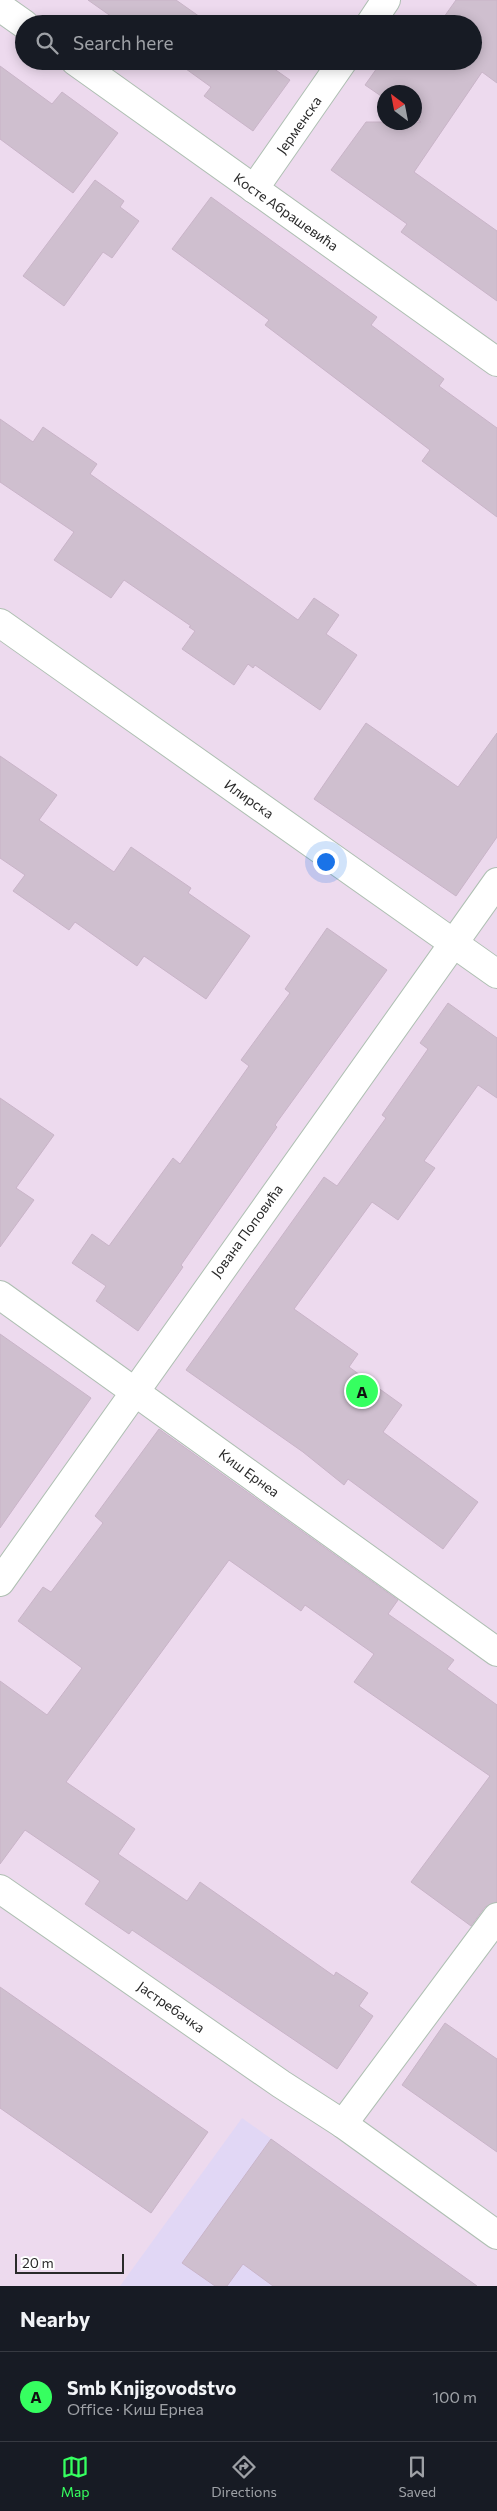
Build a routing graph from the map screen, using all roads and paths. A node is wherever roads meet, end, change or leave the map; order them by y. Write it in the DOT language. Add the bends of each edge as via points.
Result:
graph roads {
  1 [pos="386,0"];
  2 [pos="0,7"];
  3 [pos="376,15"];
  4 [pos="15,18"];
  5 [pos="88,70"];
  6 [pos="337,70"];
  7 [pos="254,189"];
  8 [pos="497,362"];
  9 [pos="0,624"];
  10 [pos="497,882"];
  11 [pos="454,943"];
  12 [pos="497,974"];
  13 [pos="0,1295"];
  14 [pos="134,1391"];
  15 [pos="0,1582"];
  16 [pos="497,1652"];
  17 [pos="0,1889"];
  18 [pos="497,1917"];
  19 [pos="343,2124"];
  20 [pos="497,2235"];
  1 -- 3 [label="street"];
  2 -- 4 [label="street"];
  5 -- 7 [label="street, Косте Абрашевића"];
  6 -- 7 [label="street, Јерменска"];
  7 -- 8 [label="street, Косте Абрашевића"];
  9 -- 11 [label="street, Илирска"];
  10 -- 11 [label="street, Јована Поповића"];
  11 -- 12 [label="street, Илирска"];
  11 -- 14 [label="street, Јована Поповића"];
  13 -- 14 [label="street, Киш Ернеа"];
  14 -- 15 [label="street, Јована Поповића"];
  14 -- 16 [label="street, Киш Ернеа"];
  17 -- 19 [label="street, Јастребачка"];
  18 -- 19 [label="street"];
  19 -- 20 [label="street, Јастребачка"];
}
